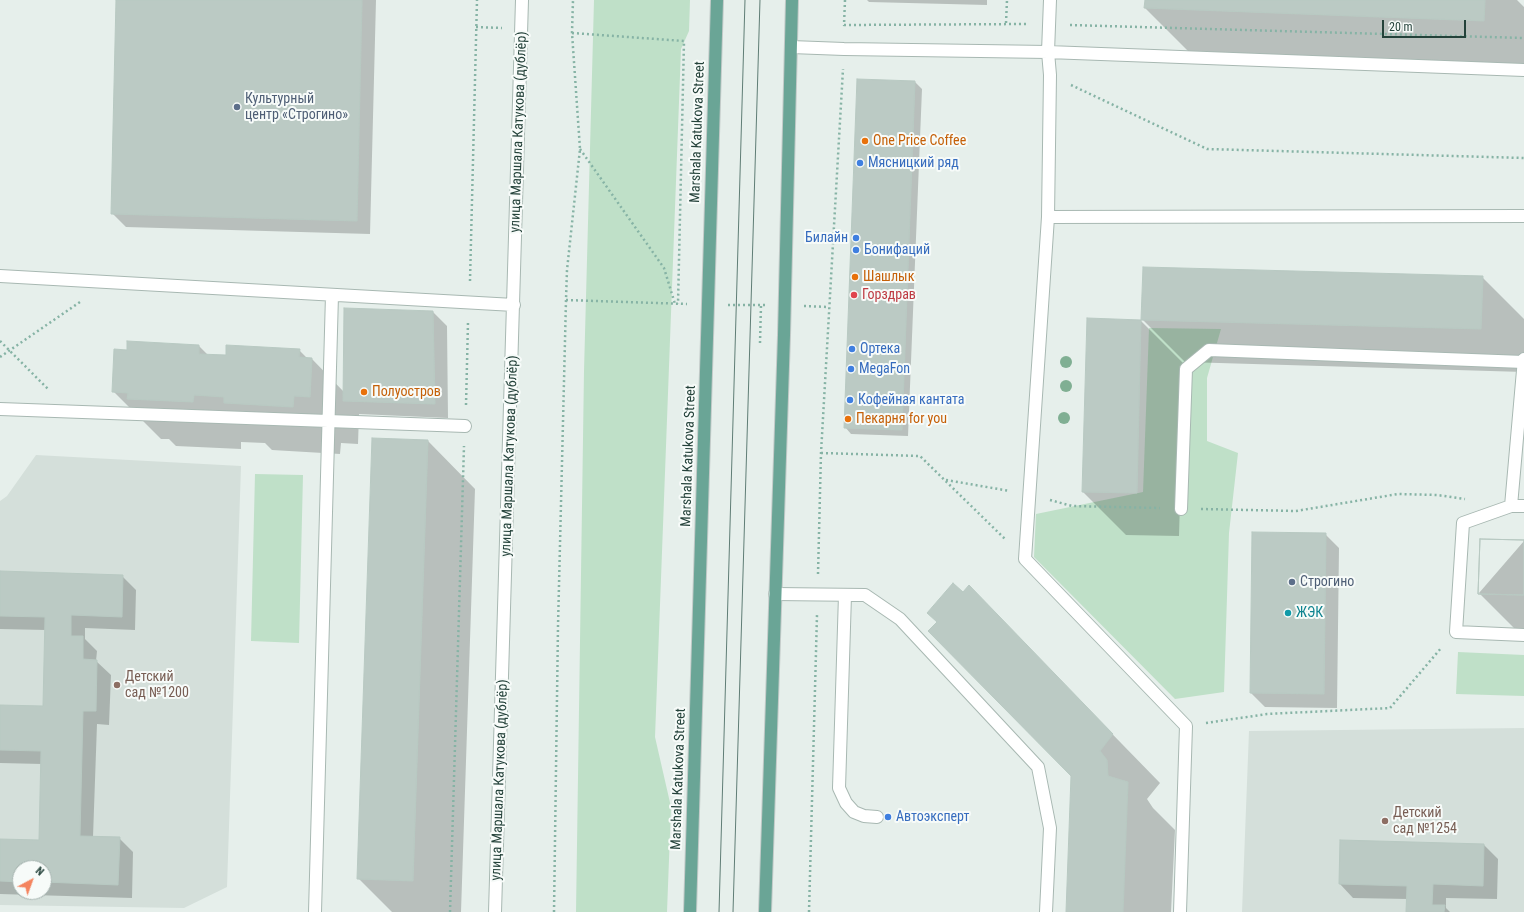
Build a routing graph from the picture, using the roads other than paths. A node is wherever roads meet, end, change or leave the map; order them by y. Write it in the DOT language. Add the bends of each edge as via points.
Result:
graph roads {
  1 [pos="522,0"];
  2 [pos="717,0"];
  3 [pos="792,0"];
  4 [pos="1050,0"];
  5 [pos="791,47"];
  6 [pos="1048,52"];
  7 [pos="1524,70"];
  8 [pos="1524,216"];
  9 [pos="1048,217"];
  10 [pos="0,276"];
  11 [pos="332,295"];
  12 [pos="514,305"];
  13 [pos="1524,358"];
  14 [pos="1524,362"];
  15 [pos="0,410"];
  16 [pos="328,422"];
  17 [pos="465,426"];
  18 [pos="1511,506"];
  19 [pos="1524,506"];
  20 [pos="1181,509"];
  21 [pos="775,594"];
  22 [pos="845,595"];
  23 [pos="1524,635"];
  24 [pos="877,817"];
  25 [pos="315,912"];
  26 [pos="496,912"];
  27 [pos="690,912"];
  28 [pos="765,912"];
  29 [pos="1046,912"];
  30 [pos="1180,912"];
  1 -- 12 [label="street, улица Маршала Катукова (дублёр)"];
  2 -- 27 [label="main road, Marshala Katukova Street"];
  3 -- 5 [label="main road"];
  4 -- 6 [label="street"];
  5 -- 6 [label="street"];
  5 -- 21 [label="main road"];
  6 -- 7 [label="street"];
  6 -- 9 [label="street"];
  8 -- 9 [label="street"];
  9 -- 30 [label="street" via="1025,559 1186,726"];
  10 -- 11 [label="street"];
  11 -- 12 [label="street"];
  11 -- 16 [label="street"];
  12 -- 26 [label="street, улица Маршала Катукова (дублёр)"];
  13 -- 14 [label="street"];
  14 -- 18 [label="street"];
  14 -- 20 [label="street" via="1209,350 1186,369"];
  15 -- 16 [label="street"];
  16 -- 17 [label="street"];
  16 -- 25 [label="street"];
  18 -- 19 [label="street"];
  18 -- 23 [label="street" via="1463,523 1456,632"];
  21 -- 22 [label="street"];
  21 -- 28 [label="main road"];
  22 -- 24 [label="street" via="839,788 846,803 854,812"];
  22 -- 29 [label="street" via="865,595 900,619 1038,767 1050,828"];
}
